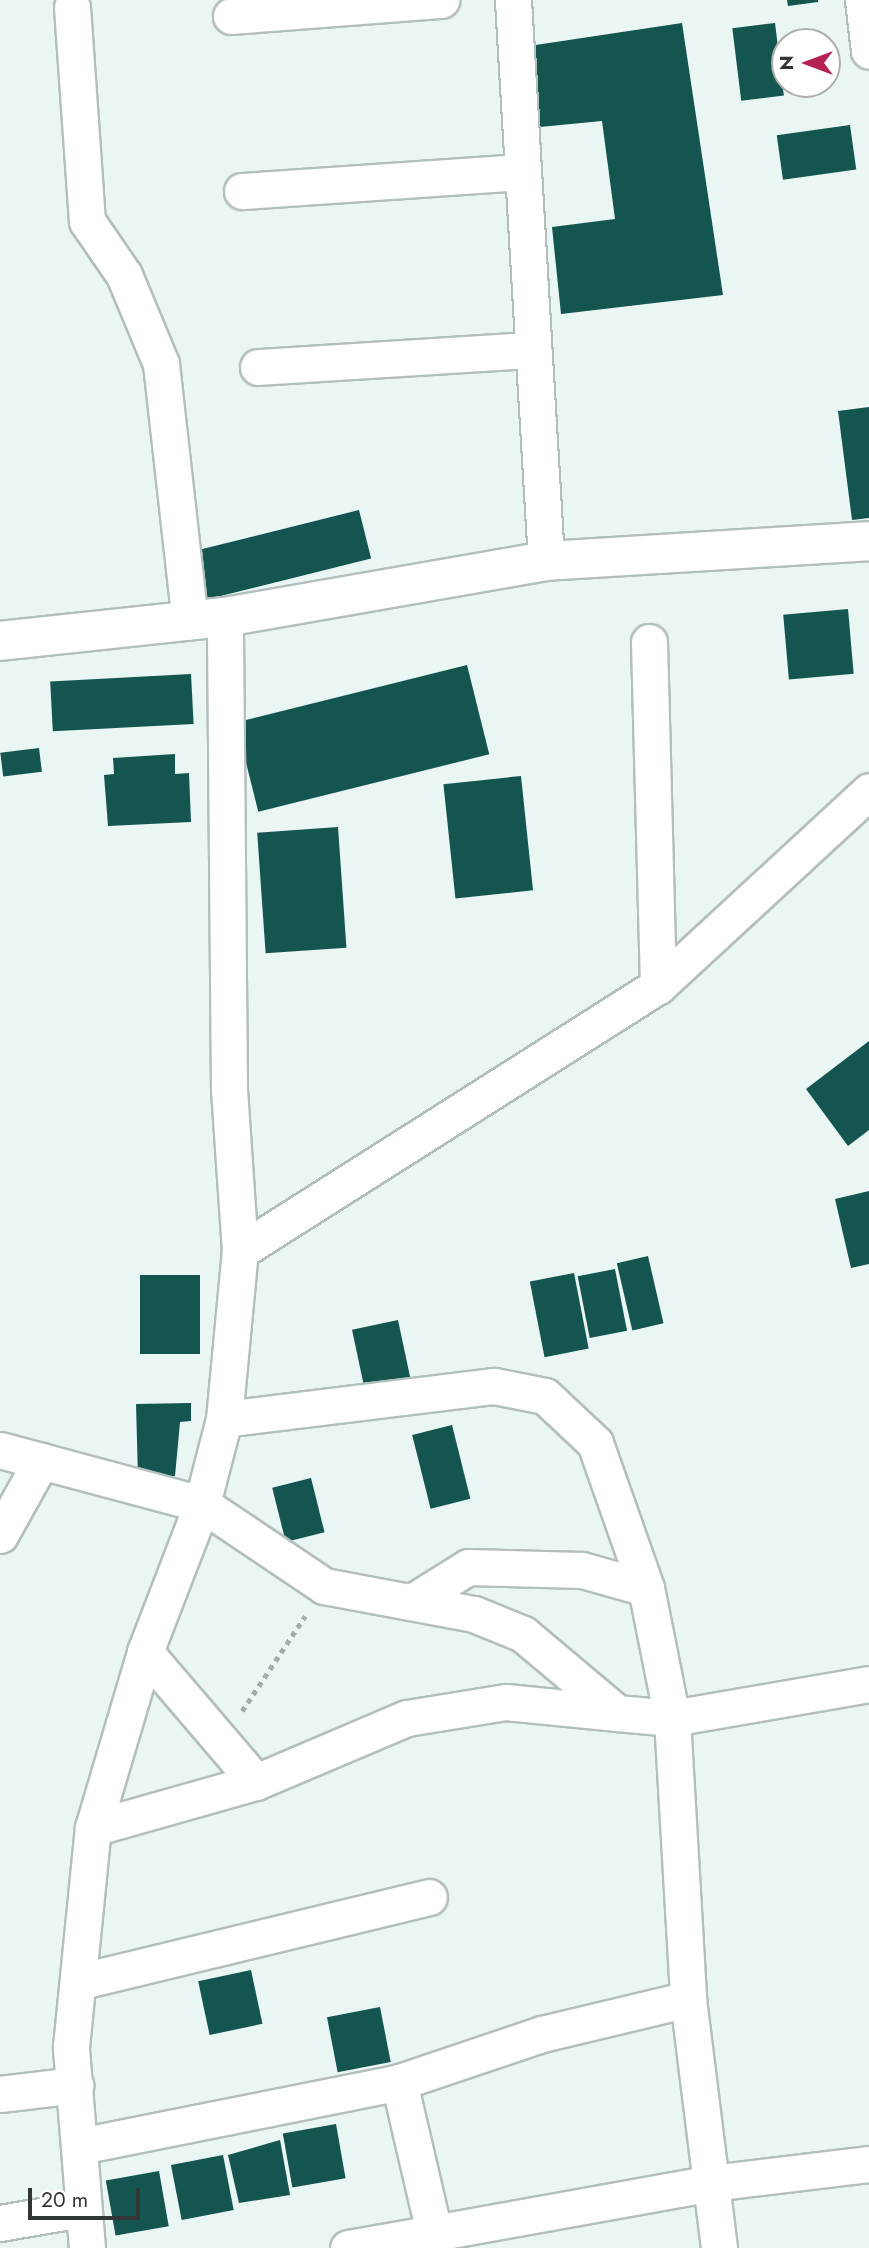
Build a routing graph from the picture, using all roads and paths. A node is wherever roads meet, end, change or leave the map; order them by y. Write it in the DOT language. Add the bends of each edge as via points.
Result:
graph roads {
  1 [pos="441,0"];
  2 [pos="513,0"];
  3 [pos="863,0"];
  4 [pos="72,7"];
  5 [pos="231,16"];
  6 [pos="869,51"];
  7 [pos="522,172"];
  8 [pos="242,191"];
  9 [pos="531,350"];
  10 [pos="258,367"];
  11 [pos="869,541"];
  12 [pos="545,561"];
  13 [pos="208,619"];
  14 [pos="0,641"];
  15 [pos="649,642"];
  16 [pos="869,791"];
  17 [pos="658,986"];
  18 [pos="240,1251"];
  19 [pos="224,1419"];
  20 [pos="0,1450"];
  21 [pos="41,1461"];
  22 [pos="202,1504"];
  23 [pos="0,1535"];
  24 [pos="324,1586"];
  25 [pos="646,1588"];
  26 [pos="415,1601"];
  27 [pos="145,1652"];
  28 [pos="869,1684"];
  29 [pos="617,1713"];
  30 [pos="672,1718"];
  31 [pos="221,1742"];
  32 [pos="256,1782"];
  33 [pos="93,1828"];
  34 [pos="429,1897"];
  35 [pos="78,1982"];
  36 [pos="688,1999"];
  37 [pos="398,2082"];
  38 [pos="75,2085"];
  39 [pos="0,2094"];
  40 [pos="80,2146"];
  41 [pos="869,2164"];
  42 [pos="711,2183"];
  43 [pos="81,2209"];
  44 [pos="0,2223"];
  45 [pos="435,2241"];
  46 [pos="87,2248"];
  47 [pos="348,2248"];
  48 [pos="719,2248"];
  1 -- 5 [label="street"];
  2 -- 7 [label="street"];
  3 -- 6 [label="street"];
  4 -- 13 [label="street" via="87,221 124,275 161,364"];
  7 -- 8 [label="street"];
  7 -- 9 [label="street"];
  9 -- 10 [label="street"];
  9 -- 12 [label="street"];
  11 -- 12 [label="street"];
  12 -- 13 [label="street"];
  13 -- 14 [label="street"];
  13 -- 18 [label="street"];
  15 -- 17 [label="street"];
  16 -- 17 [label="street"];
  17 -- 18 [label="street"];
  18 -- 19 [label="street"];
  19 -- 22 [label="street"];
  19 -- 25 [label="street" via="494,1386 545,1396 595,1443"];
  20 -- 21 [label="street"];
  21 -- 22 [label="street"];
  21 -- 23 [label="street"];
  22 -- 24 [label="street"];
  22 -- 27 [label="street"];
  24 -- 26 [label="street"];
  24 -- 31 [label="path"];
  25 -- 26 [label="street" via="582,1570 480,1566 437,1582"];
  25 -- 30 [label="street"];
  26 -- 29 [label="street" via="523,1634"];
  27 -- 31 [label="street"];
  27 -- 33 [label="street"];
  28 -- 30 [label="street"];
  29 -- 30 [label="street"];
  29 -- 32 [label="street" via="506,1702 407,1718"];
  30 -- 36 [label="street"];
  31 -- 32 [label="street"];
  32 -- 33 [label="street"];
  33 -- 35 [label="street"];
  34 -- 35 [label="street"];
  35 -- 38 [label="street"];
  36 -- 37 [label="street" via="542,2034"];
  36 -- 42 [label="street"];
  37 -- 40 [label="street"];
  37 -- 45 [label="street"];
  38 -- 39 [label="street"];
  38 -- 40 [label="street"];
  40 -- 43 [label="street"];
  41 -- 42 [label="street"];
  42 -- 45 [label="street"];
  42 -- 48 [label="street"];
  43 -- 44 [label="street"];
  43 -- 46 [label="street"];
  45 -- 47 [label="street"];
}
